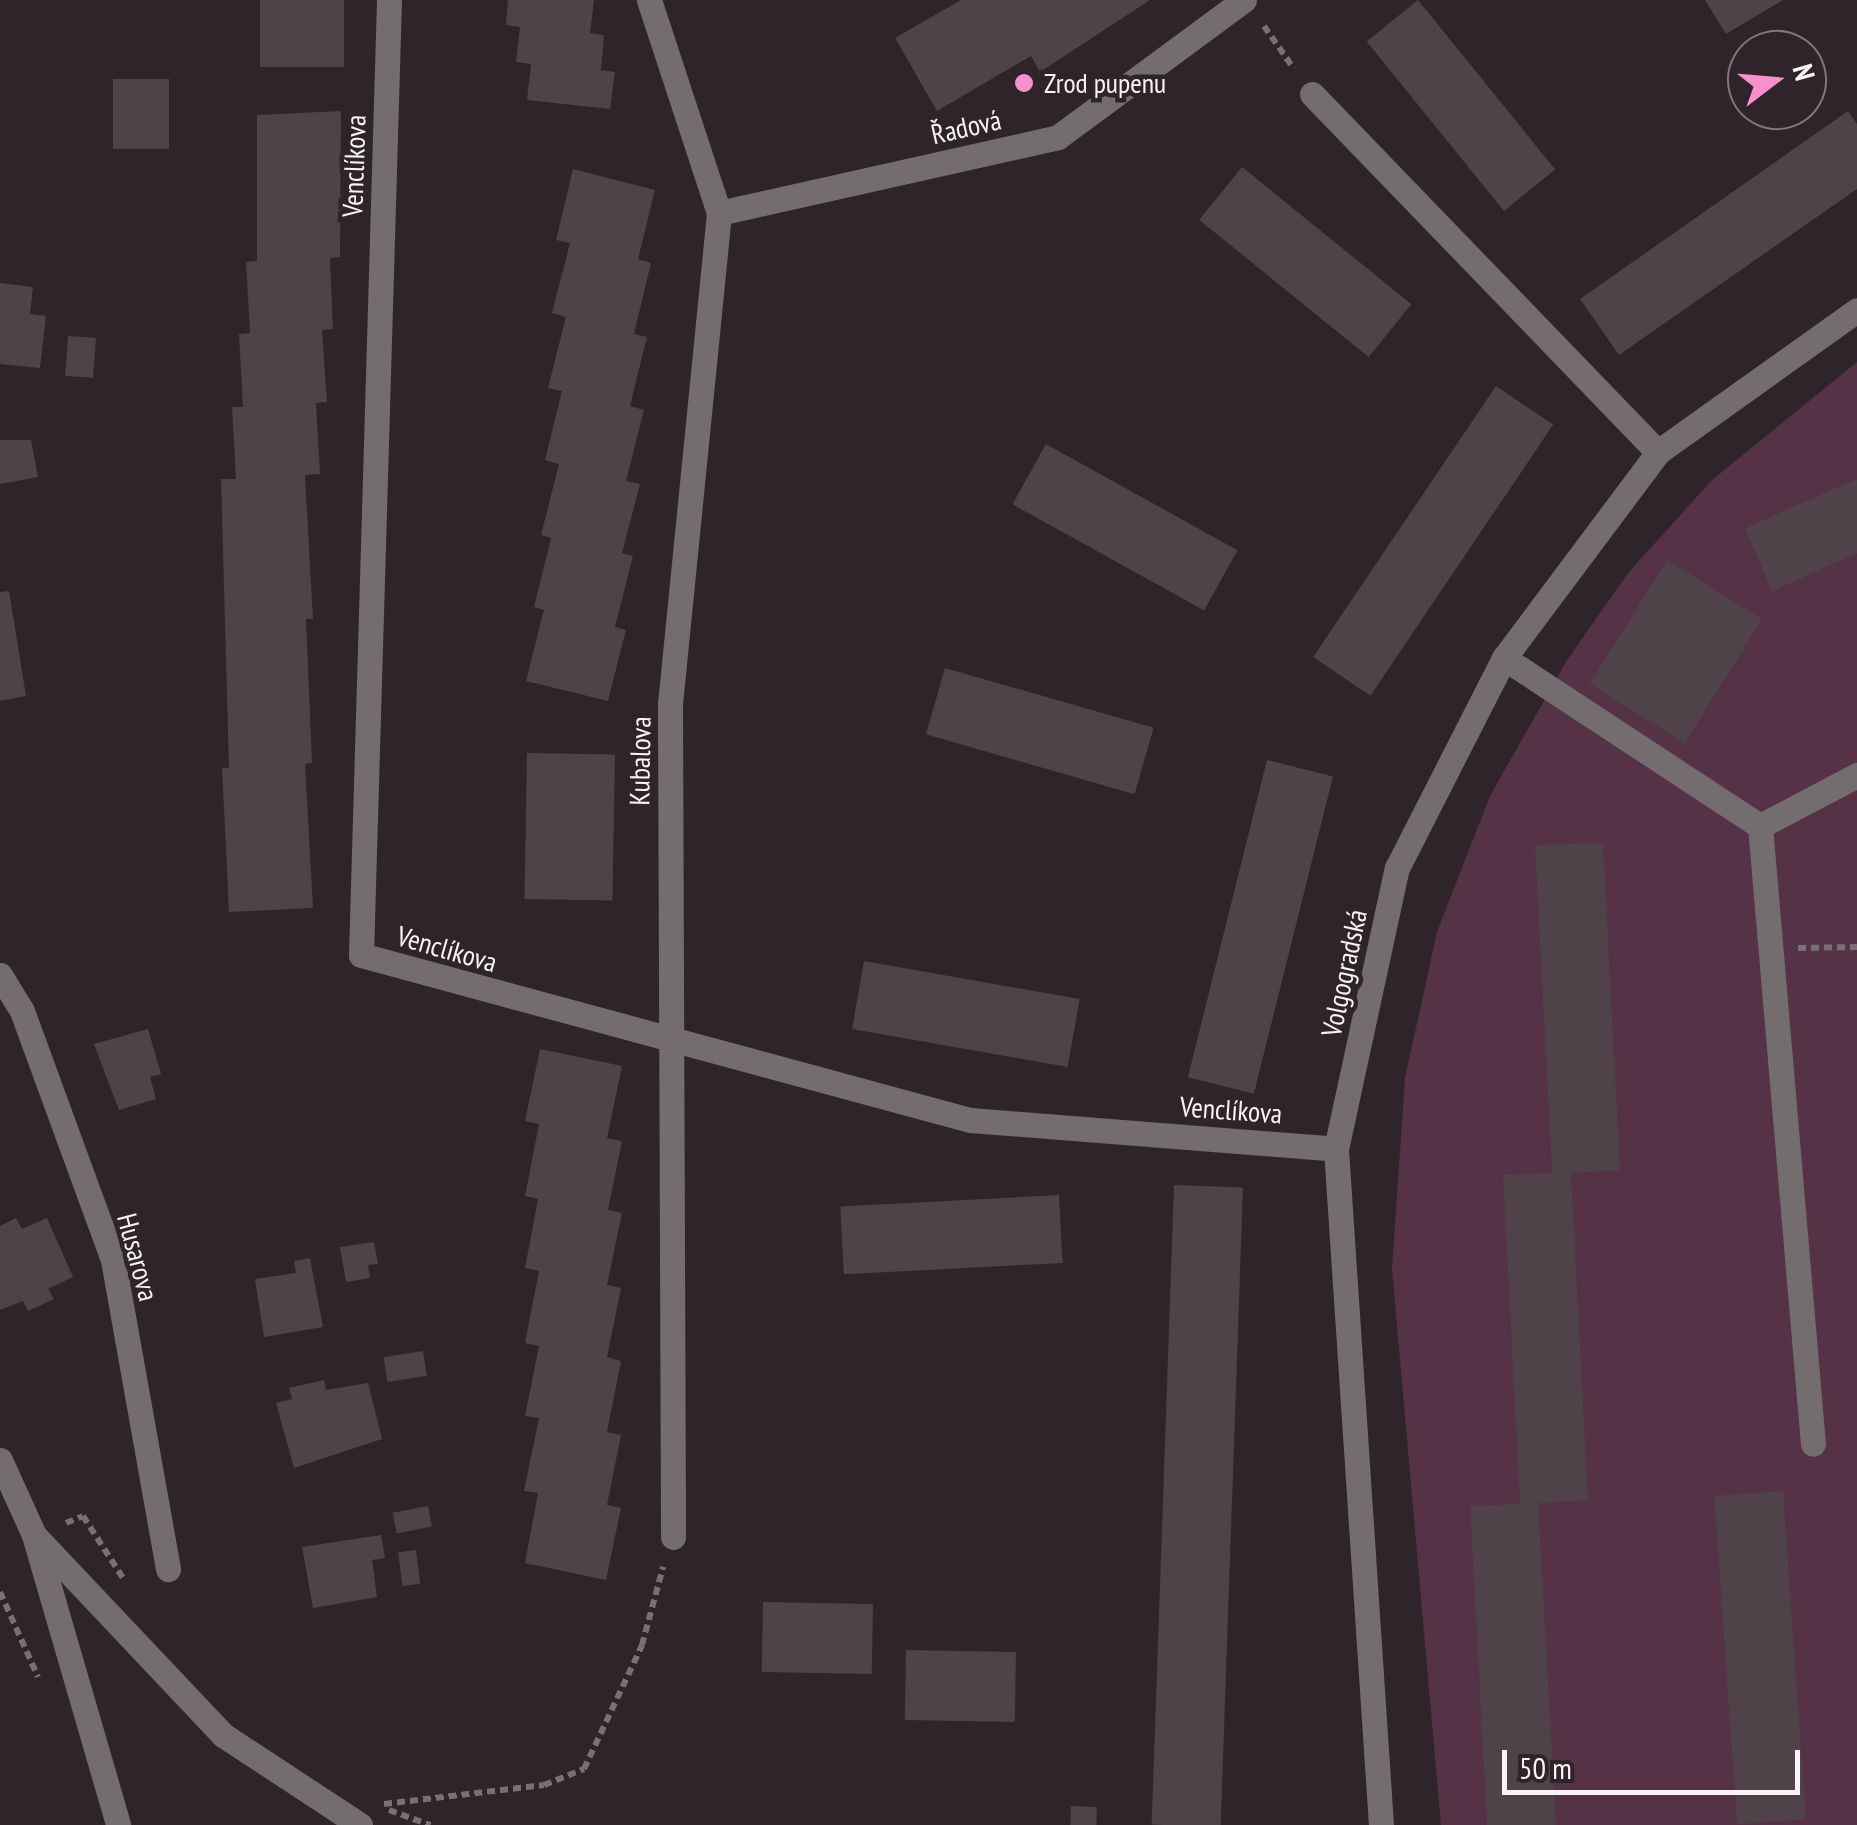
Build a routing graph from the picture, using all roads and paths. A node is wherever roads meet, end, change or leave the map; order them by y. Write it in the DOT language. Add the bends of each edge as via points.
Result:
graph roads {
  1 [pos="389,0"];
  2 [pos="649,0"];
  3 [pos="1251,8"];
  4 [pos="1312,94"];
  5 [pos="720,214"];
  6 [pos="1857,310"];
  7 [pos="1658,452"];
  8 [pos="1504,658"];
  9 [pos="1857,775"];
  10 [pos="1760,826"];
  11 [pos="1857,947"];
  12 [pos="1770,948"];
  13 [pos="0,975"];
  14 [pos="667,1043"];
  15 [pos="1336,1148"];
  16 [pos="1813,1444"];
  17 [pos="0,1460"];
  18 [pos="34,1535"];
  19 [pos="673,1537"];
  20 [pos="168,1569"];
  21 [pos="125,1581"];
  22 [pos="118,1825"];
  23 [pos="360,1825"];
  24 [pos="430,1825"];
  25 [pos="1381,1825"];
  1 -- 14 [label="street, Venclíkova" via="360,955"];
  2 -- 5 [label="street, Kubalova"];
  3 -- 4 [label="path"];
  3 -- 5 [label="street, Řadová" via="1058,137"];
  4 -- 7 [label="street"];
  5 -- 14 [label="street, Kubalova" via="670,705"];
  6 -- 7 [label="street, Volgogradská"];
  7 -- 8 [label="street, Volgogradská"];
  8 -- 10 [label="street"];
  8 -- 15 [label="street, Volgogradská" via="1398,868"];
  9 -- 10 [label="street"];
  10 -- 12 [label="street"];
  11 -- 12 [label="path"];
  12 -- 16 [label="street"];
  13 -- 20 [label="street, Husarova" via="22,1011 113,1260"];
  14 -- 15 [label="street, Venclíkova" via="970,1120"];
  14 -- 19 [label="street, Kubalova"];
  15 -- 25 [label="street, Volgogradská"];
  17 -- 18 [label="street"];
  18 -- 21 [label="path" via="83,1516"];
  18 -- 22 [label="street"];
  18 -- 23 [label="street" via="223,1735"];
  19 -- 24 [label="path" via="642,1645 584,1769 544,1785 377,1805"];
}
